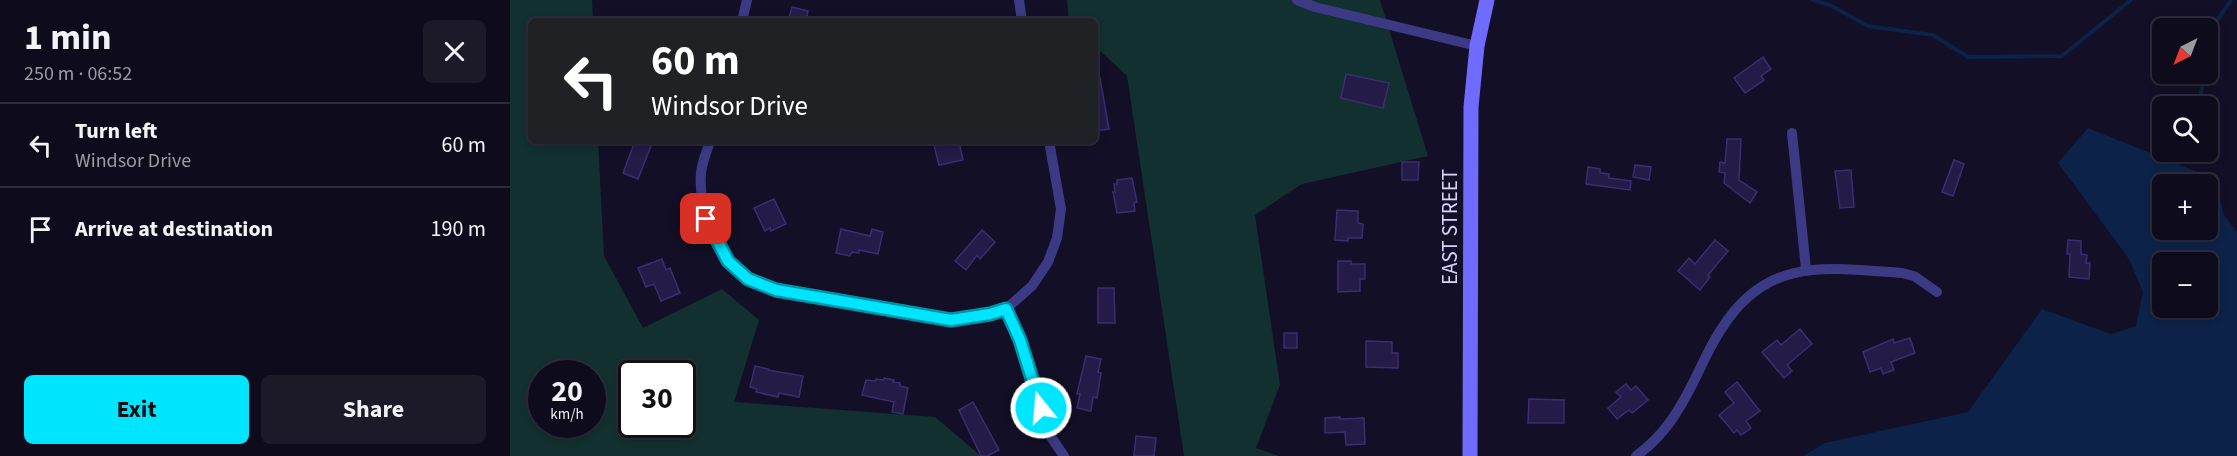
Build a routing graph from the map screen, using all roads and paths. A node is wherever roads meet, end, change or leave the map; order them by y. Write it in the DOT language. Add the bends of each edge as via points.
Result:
graph roads {
  1 [pos="747,0"];
  2 [pos="1019,0"];
  3 [pos="1297,0"];
  4 [pos="1487,0"];
  5 [pos="743,18"];
  6 [pos="1022,18"];
  7 [pos="1477,46"];
  8 [pos="1792,133"];
  9 [pos="709,144"];
  10 [pos="1050,144"];
  11 [pos="1806,269"];
  12 [pos="1937,292"];
  13 [pos="1006,309"];
  14 [pos="1064,456"];
  15 [pos="1470,456"];
  16 [pos="1636,456"];
  1 -- 5 [label="street"];
  2 -- 6 [label="street"];
  3 -- 7 [label="street"];
  4 -- 7 [label="street, EAST STREET"];
  7 -- 15 [label="street, EAST STREET" via="1470,185"];
  8 -- 11 [label="street"];
  9 -- 13 [label="street" via="701,171 706,219 728,261 748,279 793,294 934,318 968,319"];
  10 -- 13 [label="street" via="1061,209 1057,238 1048,262 1032,286"];
  11 -- 12 [label="street" via="1902,273 1914,276"];
  11 -- 16 [label="street" via="1773,280 1748,296 1722,327 1668,428"];
  13 -- 14 [label="street" via="1020,340 1047,431"];
}
